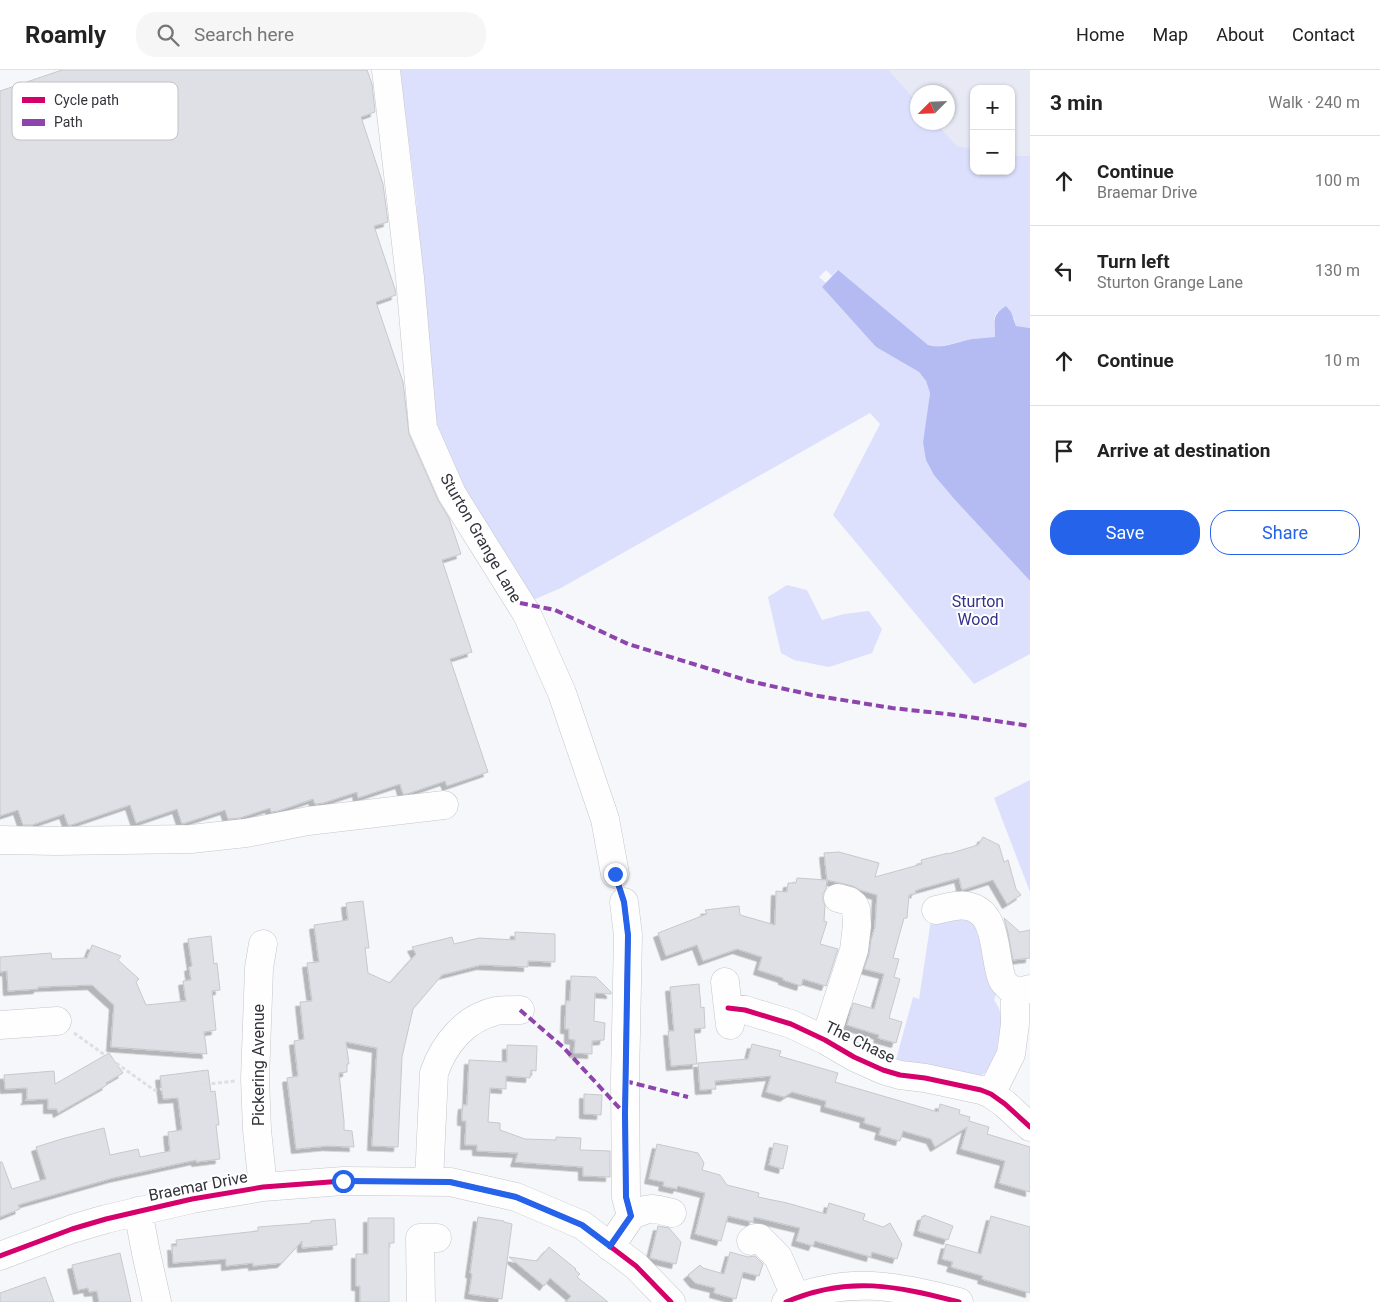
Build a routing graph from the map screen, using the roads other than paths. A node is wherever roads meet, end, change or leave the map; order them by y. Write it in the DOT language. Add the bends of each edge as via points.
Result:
graph roads {
  1 [pos="386,70"];
  2 [pos="444,805"];
  3 [pos="0,840"];
  4 [pos="615,874"];
  5 [pos="838,898"];
  6 [pos="624,902"];
  7 [pos="936,910"];
  8 [pos="264,944"];
  9 [pos="1022,991"];
  10 [pos="728,1005"];
  11 [pos="520,1010"];
  12 [pos="57,1021"];
  13 [pos="0,1025"];
  14 [pos="825,1040"];
  15 [pos="991,1094"];
  16 [pos="1030,1128"];
  17 [pos="429,1181"];
  18 [pos="263,1187"];
  19 [pos="138,1211"];
  20 [pos="672,1213"];
  21 [pos="631,1216"];
  22 [pos="437,1238"];
  23 [pos="751,1240"];
  24 [pos="610,1246"];
  25 [pos="0,1256"];
  26 [pos="900,1295"];
  27 [pos="791,1300"];
  28 [pos="157,1302"];
  29 [pos="421,1302"];
  30 [pos="671,1302"];
  31 [pos="959,1302"];
  1 -- 4 [label="street, Sturton Grange Lane" via="423,428 452,494 527,614 562,693 606,819"];
  2 -- 3 [label="street" via="191,839"];
  5 -- 14 [label="street" via="854,905 857,925 854,950"];
  6 -- 21 [label="street" via="628,935 626,1197"];
  7 -- 9 [label="street" via="958,905 976,908 983,914 992,929 1002,980"];
  8 -- 18 [label="street, Pickering Avenue" via="259,968 255,1079"];
  9 -- 15 [label="street" via="1010,1054"];
  10 -- 14 [label="street, The Chase" via="791,1024"];
  11 -- 17 [label="street" via="496,1011 482,1016 457,1034 439,1058 434,1073"];
  12 -- 13 [label="street"];
  14 -- 15 [label="street, The Chase" via="883,1070"];
  15 -- 16 [label="street, The Chase"];
  17 -- 18 [label="street, Braemar Drive" via="343,1181"];
  17 -- 24 [label="street, Braemar Drive" via="450,1182 516,1197 582,1225"];
  18 -- 19 [label="street, Braemar Drive"];
  19 -- 25 [label="street, Braemar Drive" via="72,1229"];
  19 -- 28 [label="street"];
  20 -- 21 [label="street" via="652,1208"];
  21 -- 24 [label="street"];
  22 -- 29 [label="street" via="420,1238"];
  23 -- 27 [label="street" via="760,1238 778,1257"];
  24 -- 30 [label="street, Braemar Drive" via="636,1266"];
  26 -- 27 [label="street" via="872,1285 843,1286"];
  26 -- 31 [label="street"];
}
